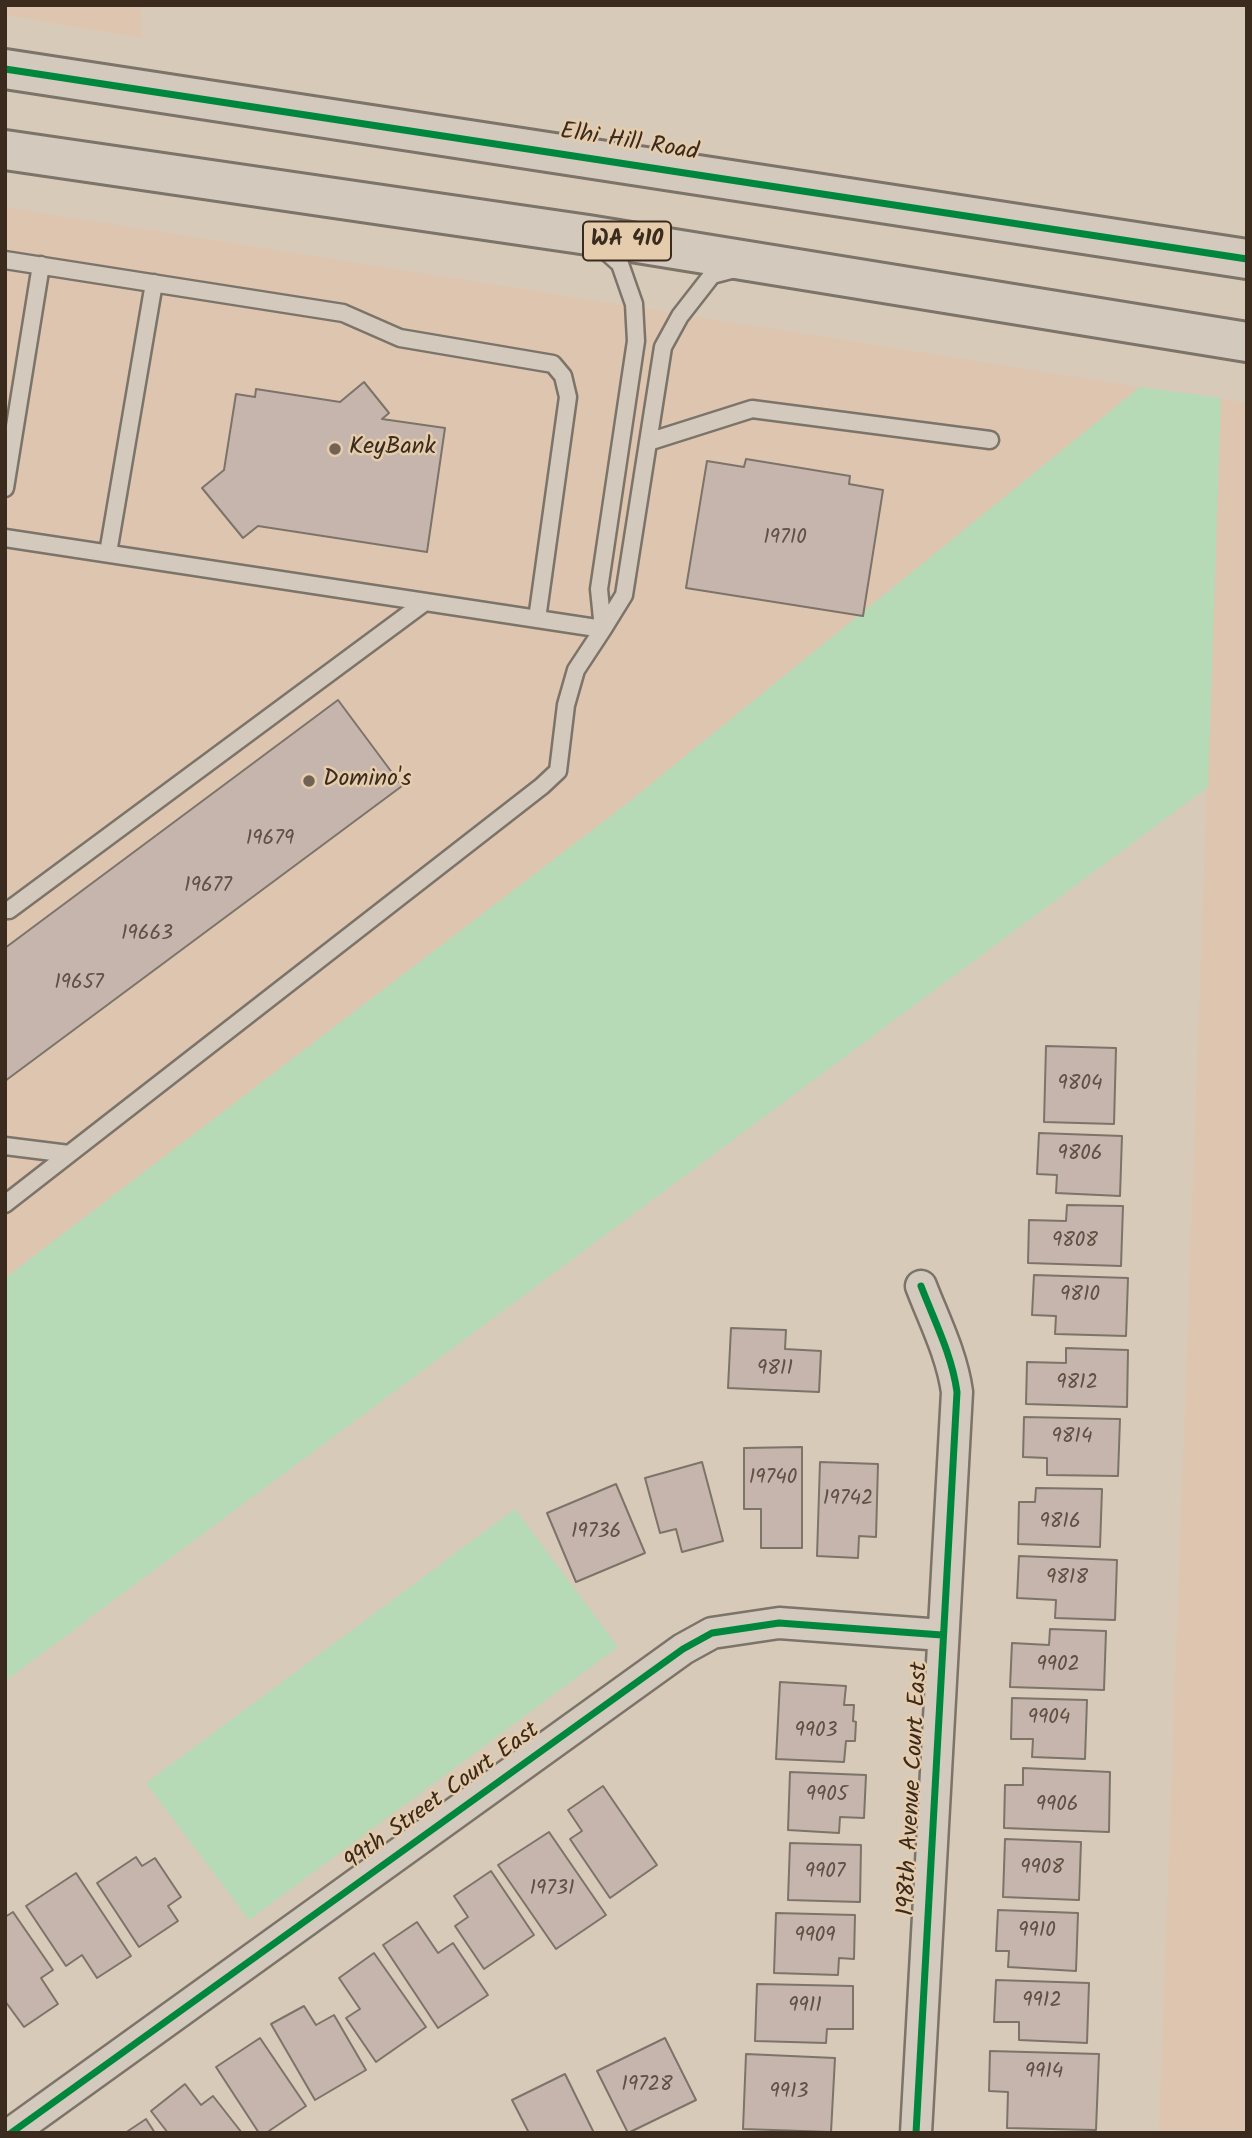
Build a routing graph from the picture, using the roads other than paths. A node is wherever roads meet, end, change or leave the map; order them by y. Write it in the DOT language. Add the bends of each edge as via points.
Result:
graph roads {
  1 [pos="5,69"];
  2 [pos="5,150"];
  3 [pos="588,235"];
  4 [pos="1247,259"];
  5 [pos="5,260"];
  6 [pos="762,263"];
  7 [pos="41,265"];
  8 [pos="154,283"];
  9 [pos="1247,342"];
  10 [pos="990,440"];
  11 [pos="648,442"];
  12 [pos="8,458"];
  13 [pos="5,488"];
  14 [pos="5,538"];
  15 [pos="108,554"];
  16 [pos="425,602"];
  17 [pos="537,619"];
  18 [pos="603,629"];
  19 [pos="5,910"];
  20 [pos="5,1146"];
  21 [pos="69,1154"];
  22 [pos="5,1204"];
  23 [pos="921,1286"];
  24 [pos="942,1635"];
  25 [pos="11,2133"];
  26 [pos="916,2133"];
  1 -- 4 [label="main road, Elhi Hill Road"];
  2 -- 3 [label="main road, WA 410"];
  3 -- 6 [label="main road, WA 410"];
  3 -- 18 [label="lane" via="620,264 634,304 636,341 599,589"];
  5 -- 7 [label="lane"];
  6 -- 9 [label="main road, WA 410"];
  6 -- 11 [label="lane" via="712,275 680,316 663,347"];
  7 -- 8 [label="lane"];
  7 -- 12 [label="lane"];
  8 -- 15 [label="lane"];
  8 -- 17 [label="lane" via="343,313 400,338 553,364 564,376 568,397"];
  10 -- 11 [label="lane" via="752,409"];
  11 -- 18 [label="lane" via="624,595"];
  12 -- 13 [label="lane"];
  14 -- 15 [label="lane"];
  15 -- 16 [label="lane"];
  16 -- 17 [label="lane"];
  16 -- 19 [label="lane"];
  17 -- 18 [label="lane"];
  18 -- 21 [label="lane" via="576,670 566,705 558,771"];
  20 -- 21 [label="lane"];
  21 -- 22 [label="lane"];
  23 -- 24 [label="street, 198th Avenue Court East" via="955,1374 957,1392"];
  24 -- 25 [label="street, 99th Street Court East" via="779,1623 712,1633 682,1649"];
  24 -- 26 [label="street, 198th Avenue Court East"];
}
